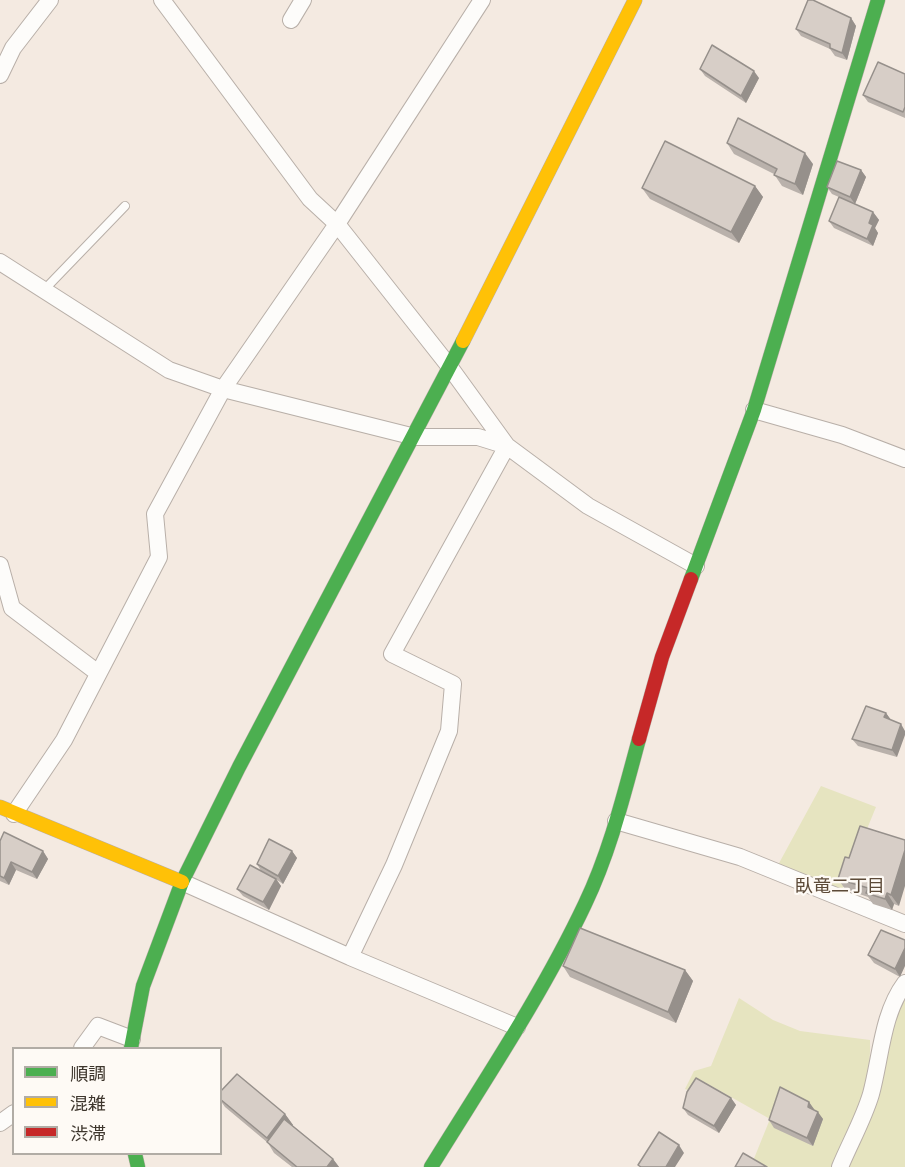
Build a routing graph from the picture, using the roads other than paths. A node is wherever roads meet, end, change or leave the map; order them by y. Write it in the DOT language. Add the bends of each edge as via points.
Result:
graph roads {
  1 [pos="50,0"];
  2 [pos="162,0"];
  3 [pos="303,0"];
  4 [pos="482,0"];
  5 [pos="634,0"];
  6 [pos="878,0"];
  7 [pos="291,20"];
  8 [pos="0,75"];
  9 [pos="125,206"];
  10 [pos="337,224"];
  11 [pos="0,262"];
  12 [pos="44,290"];
  13 [pos="449,366"];
  14 [pos="223,389"];
  15 [pos="754,410"];
  16 [pos="415,437"];
  17 [pos="507,446"];
  18 [pos="905,459"];
  19 [pos="0,565"];
  20 [pos="696,566"];
  21 [pos="98,673"];
  22 [pos="7,811"];
  23 [pos="616,821"];
  24 [pos="182,882"];
  25 [pos="905,924"];
  26 [pos="350,957"];
  27 [pos="905,982"];
  28 [pos="517,1027"];
  29 [pos="132,1044"];
  30 [pos="83,1047"];
  31 [pos="431,1167"];
  32 [pos="840,1167"];
  1 -- 8 [label="street" via="13,48"];
  2 -- 10 [label="street" via="310,199"];
  3 -- 7 [label="street"];
  4 -- 10 [label="street"];
  5 -- 13 [label="street"];
  6 -- 15 [label="street"];
  9 -- 12 [label="lane"];
  10 -- 13 [label="street"];
  10 -- 14 [label="street"];
  11 -- 12 [label="street"];
  12 -- 14 [label="street" via="169,370"];
  13 -- 16 [label="street"];
  13 -- 17 [label="street"];
  14 -- 16 [label="street"];
  14 -- 21 [label="street" via="155,514 159,557"];
  15 -- 18 [label="street" via="842,435"];
  15 -- 20 [label="street"];
  16 -- 17 [label="street" via="478,437"];
  16 -- 24 [label="street" via="238,767"];
  17 -- 20 [label="street" via="588,506"];
  17 -- 26 [label="street" via="392,654 453,684 449,731 394,865"];
  19 -- 21 [label="street" via="12,608"];
  20 -- 23 [label="street" via="662,657"];
  21 -- 22 [label="street" via="64,740"];
  22 -- 24 [label="street"];
  23 -- 25 [label="street" via="740,857"];
  23 -- 28 [label="street" via="586,903"];
  24 -- 26 [label="street"];
  24 -- 29 [label="street" via="143,986"];
  26 -- 28 [label="street"];
  27 -- 32 [label="street" via="884,1033 870,1096"];
  28 -- 31 [label="street"];
  29 -- 30 [label="street" via="98,1026"];
}
